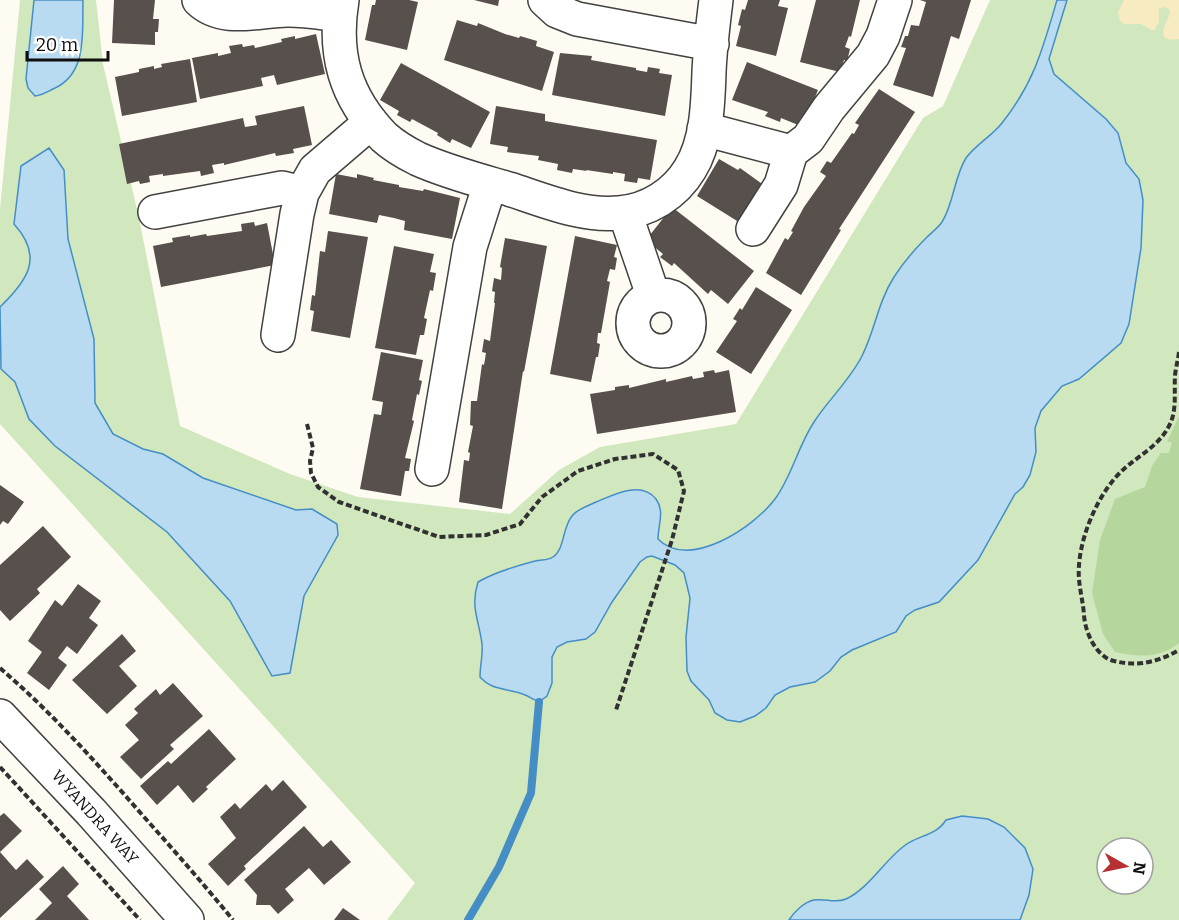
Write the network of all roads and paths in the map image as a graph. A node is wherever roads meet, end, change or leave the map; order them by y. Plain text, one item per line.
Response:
1 (199, 0) edge
2 (545, 0) edge
3 (716, 0) edge
4 (894, 0) edge
5 (341, 7) edge
6 (712, 44) junction
7 (370, 122) junction
8 (704, 129) junction
9 (791, 152) junction
10 (490, 184) junction
11 (302, 193) junction
12 (155, 212) dead end
13 (625, 213) junction
14 (753, 229) dead end
15 (653, 296) dead end
16 (278, 335) dead end
17 (1179, 352) edge
18 (307, 424) dead end
19 (432, 470) dead end
20 (1179, 650) edge
21 (0, 668) edge
22 (616, 710) dead end
23 (0, 716) edge
24 (0, 767) edge
25 (184, 919) edge
26 (140, 920) edge
27 (233, 920) edge

1 - 5 street
2 - 6 street
3 - 6 street
4 - 9 street
5 - 7 street
6 - 8 street
7 - 10 street
7 - 11 street
8 - 9 street
8 - 13 street
9 - 14 street
10 - 13 street
10 - 19 street
11 - 12 street
11 - 16 street
13 - 15 street
17 - 20 path
18 - 22 path
21 - 27 path
23 - 25 street, WYANDRA WAY
24 - 26 path

